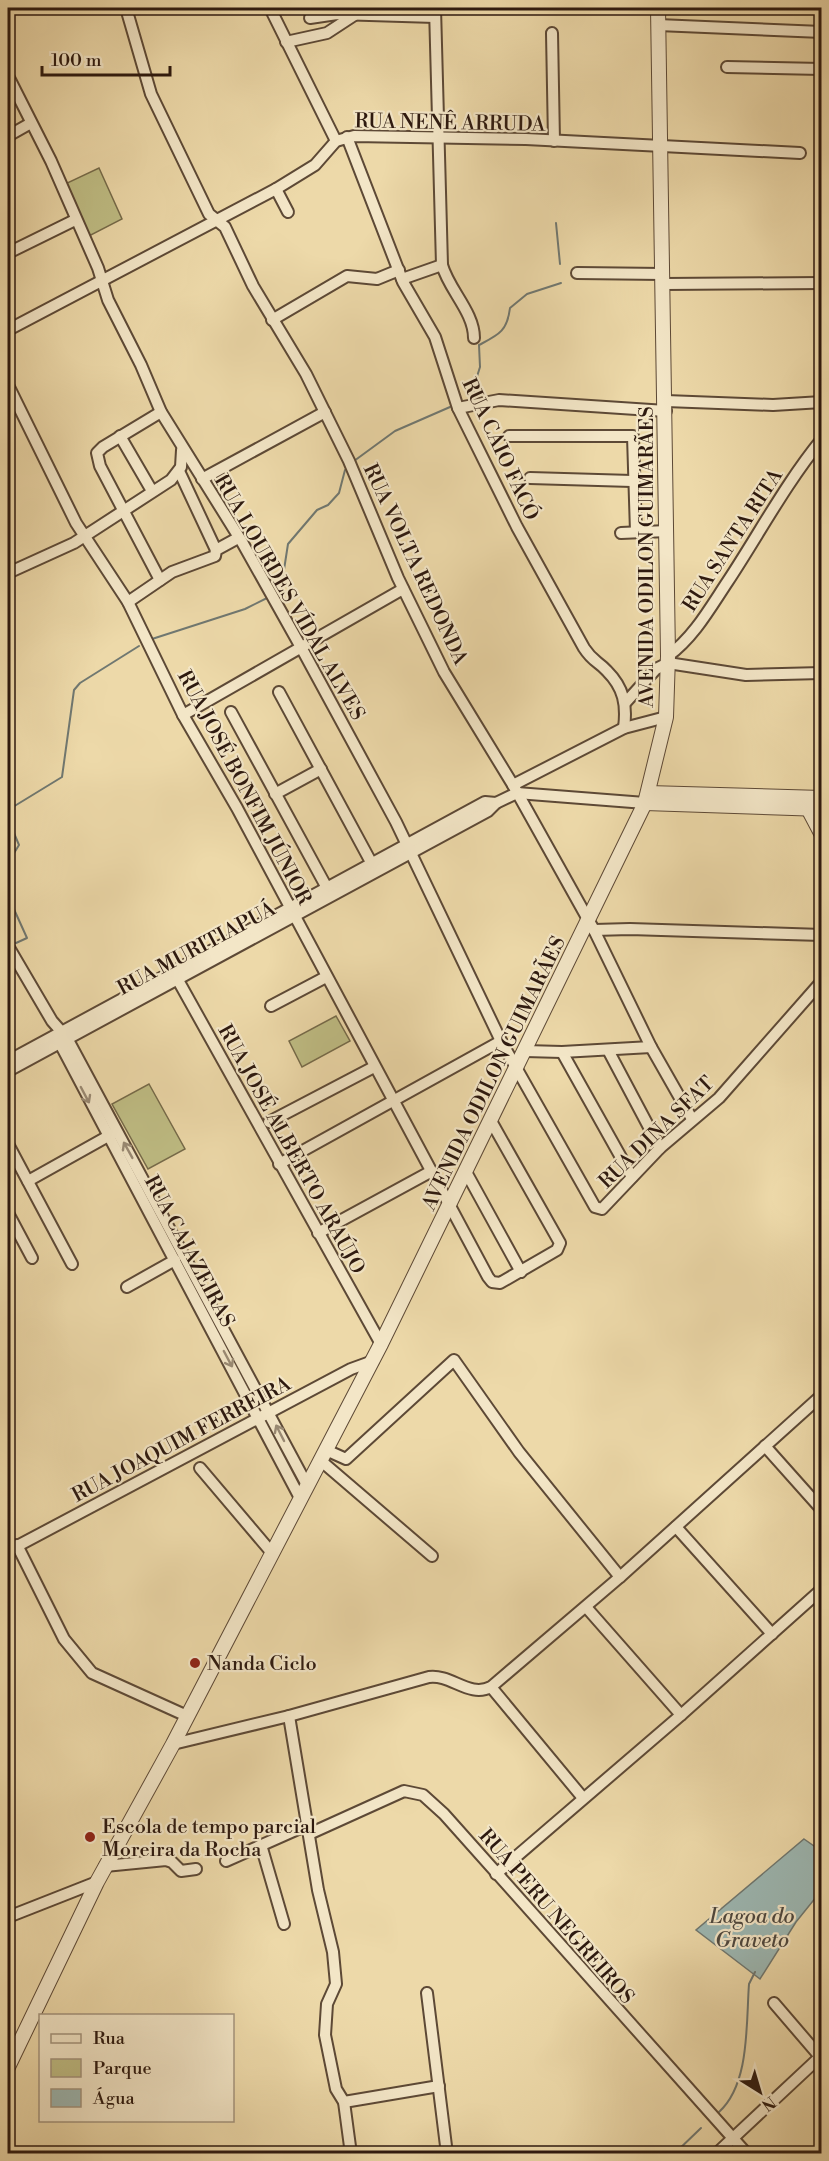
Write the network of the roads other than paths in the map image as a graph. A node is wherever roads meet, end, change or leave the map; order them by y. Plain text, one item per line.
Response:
1 (126, 8) edge
2 (270, 8) edge
3 (658, 8) edge
4 (435, 12) edge
5 (356, 14) junction
6 (310, 18) dead end
7 (658, 25) junction
8 (822, 32) edge
9 (552, 33) dead end
10 (286, 42) junction
11 (728, 67) dead end
12 (822, 69) edge
13 (8, 76) edge
14 (31, 123) junction
15 (8, 136) edge
16 (436, 136) junction
17 (347, 138) junction
18 (336, 141) junction
19 (554, 141) junction
20 (661, 146) junction
21 (800, 153) dead end
22 (276, 189) junction
23 (288, 212) dead end
24 (218, 218) junction
25 (75, 220) junction
26 (8, 254) edge
27 (442, 265) junction
28 (577, 273) dead end
29 (401, 274) junction
30 (664, 279) junction
31 (100, 280) junction
32 (822, 283) edge
33 (272, 320) junction
34 (8, 330) edge
35 (474, 338) dead end
36 (8, 385) edge
37 (822, 402) edge
38 (666, 406) junction
39 (458, 408) junction
40 (161, 412) junction
41 (325, 412) junction
42 (120, 436) junction
43 (509, 436) dead end
44 (822, 439) edge
45 (182, 450) junction
46 (179, 471) junction
47 (530, 478) dead end
48 (202, 479) junction
49 (632, 481) junction
50 (152, 491) junction
51 (124, 511) junction
52 (667, 531) junction
53 (636, 532) junction
54 (621, 533) dead end
55 (86, 536) junction
56 (238, 538) junction
57 (216, 550) junction
58 (8, 573) edge
59 (160, 580) junction
60 (403, 589) junction
61 (128, 602) junction
62 (302, 649) junction
63 (668, 659) junction
64 (822, 673) edge
65 (279, 692) dead end
66 (626, 702) junction
67 (231, 712) dead end
68 (183, 715) junction
69 (666, 717) junction
70 (624, 728) junction
71 (321, 769) junction
72 (515, 789) junction
73 (275, 794) junction
74 (647, 798) junction
75 (804, 802) junction
76 (820, 802) edge
77 (822, 835) edge
78 (408, 850) junction
79 (372, 864) junction
80 (327, 888) junction
81 (292, 912) junction
82 (591, 925) junction
83 (822, 935) edge
84 (8, 946) edge
85 (175, 975) junction
86 (326, 977) junction
87 (822, 981) edge
88 (271, 1006) dead end
89 (60, 1036) junction
90 (501, 1041) junction
91 (651, 1047) junction
92 (608, 1050) junction
93 (525, 1051) junction
94 (562, 1052) junction
95 (8, 1061) edge
96 (374, 1067) junction
97 (517, 1068) junction
98 (8, 1071) edge
99 (393, 1103) junction
100 (692, 1119) junction
101 (491, 1121) junction
102 (269, 1122) dead end
103 (117, 1130) junction
104 (107, 1136) junction
105 (8, 1144) edge
106 (660, 1148) junction
107 (279, 1164) junction
108 (430, 1172) junction
109 (466, 1172) junction
110 (632, 1177) junction
111 (28, 1181) junction
112 (450, 1208) junction
113 (8, 1213) edge
114 (318, 1233) junction
115 (32, 1258) dead end
116 (175, 1260) junction
117 (72, 1264) dead end
118 (521, 1272) junction
119 (127, 1287) dead end
120 (381, 1344) junction
121 (373, 1361) junction
122 (822, 1395) edge
123 (264, 1416) junction
124 (765, 1446) junction
125 (323, 1455) junction
126 (200, 1468) dead end
127 (303, 1492) junction
128 (822, 1510) edge
129 (676, 1527) junction
130 (12, 1548) edge
131 (272, 1553) junction
132 (432, 1556) dead end
133 (620, 1577) junction
134 (822, 1589) edge
135 (586, 1607) junction
136 (772, 1634) junction
137 (491, 1687) junction
138 (681, 1715) junction
139 (187, 1716) junction
140 (290, 1716) junction
141 (173, 1744) junction
142 (583, 1798) junction
143 (308, 1829) junction
144 (261, 1845) junction
145 (226, 1861) dead end
146 (105, 1866) junction
147 (196, 1869) dead end
148 (496, 1874) junction
149 (97, 1882) junction
150 (8, 1917) edge
151 (284, 1924) dead end
152 (427, 1993) dead end
153 (774, 2003) dead end
154 (821, 2057) edge
155 (8, 2067) edge
156 (439, 2086) junction
157 (344, 2102) junction
158 (734, 2139) junction
159 (351, 2154) edge
160 (447, 2154) edge
161 (716, 2154) edge
162 (747, 2154) edge

1 - 24 street, RUA VOLTA REDONDA
2 - 10 street
3 - 7 street, AVENIDA ODILON GUIMARÃES
4 - 5 street
4 - 16 street
5 - 6 street
5 - 10 street
7 - 8 street
7 - 20 street, AVENIDA ODILON GUIMARÃES
9 - 19 street
10 - 18 street
11 - 12 street
13 - 14 street, RUA LOURDES VÍDAL ALVES
14 - 15 street
14 - 25 street, RUA LOURDES VÍDAL ALVES
16 - 17 street, RUA NENÊ ARRUDA
16 - 19 street, RUA NENÊ ARRUDA
16 - 27 street
17 - 18 street, RUA NENÊ ARRUDA
17 - 29 street, RUA CAIO FACÓ
18 - 22 street, RUA NENÊ ARRUDA
19 - 20 street, RUA NENÊ ARRUDA
20 - 21 street, RUA NENÊ ARRUDA
20 - 30 street, AVENIDA ODILON GUIMARÃES
22 - 23 street
22 - 24 street, RUA NENÊ ARRUDA
24 - 31 street, RUA NENÊ ARRUDA
24 - 33 street, RUA VOLTA REDONDA
25 - 26 street
25 - 31 street, RUA LOURDES VÍDAL ALVES
27 - 29 street
27 - 35 street
28 - 30 street
29 - 33 street
29 - 39 street, RUA CAIO FACÓ
30 - 32 street
30 - 38 street, AVENIDA ODILON GUIMARÃES
31 - 34 street, RUA NENÊ ARRUDA
31 - 40 street, RUA LOURDES VÍDAL ALVES
33 - 41 street, RUA VOLTA REDONDA
36 - 55 street, RUA JOSÉ BONFIM JÚNIOR
37 - 38 street
38 - 39 street
38 - 52 street, AVENIDA ODILON GUIMARÃES
39 - 66 street, RUA CAIO FACÓ
40 - 42 street
40 - 45 street, RUA LOURDES VÍDAL ALVES
41 - 48 street
41 - 60 street, RUA VOLTA REDONDA
42 - 50 street
42 - 51 street
43 - 49 street
44 - 63 street, RUA SANTA RITA
45 - 46 street
45 - 48 street, RUA LOURDES VÍDAL ALVES
46 - 50 street
46 - 57 street
47 - 49 street
48 - 56 street, RUA LOURDES VÍDAL ALVES
49 - 53 street
50 - 51 street
51 - 55 street
51 - 59 street
52 - 53 street
52 - 63 street, AVENIDA ODILON GUIMARÃES
53 - 54 street
55 - 58 street
55 - 61 street, RUA JOSÉ BONFIM JÚNIOR
56 - 57 street
56 - 62 street, RUA LOURDES VÍDAL ALVES
57 - 59 street
59 - 61 street
60 - 62 street
60 - 72 street, RUA VOLTA REDONDA
61 - 68 street, RUA JOSÉ BONFIM JÚNIOR
62 - 68 street
62 - 78 street, RUA LOURDES VÍDAL ALVES
63 - 64 street
63 - 66 street
63 - 69 street, AVENIDA ODILON GUIMARÃES
65 - 71 street
66 - 70 street
67 - 73 street
68 - 81 street, RUA JOSÉ BONFIM JÚNIOR
69 - 70 street, RUA MURITIAPUÁ
69 - 74 street, AVENIDA ODILON GUIMARÃES
70 - 72 street, RUA MURITIAPUÁ
71 - 73 street
71 - 79 street
72 - 74 street
72 - 78 street, RUA MURITIAPUÁ
72 - 82 street, RUA VOLTA REDONDA
73 - 80 street
74 - 75 street
74 - 82 street, AVENIDA ODILON GUIMARÃES
75 - 76 street
75 - 77 street
78 - 79 street, RUA MURITIAPUÁ
78 - 81 street, RUA MURITIAPUÁ
78 - 90 street, RUA LOURDES VÍDAL ALVES
79 - 80 street, RUA MURITIAPUÁ
80 - 81 street, RUA MURITIAPUÁ
81 - 85 street, RUA MURITIAPUÁ
81 - 86 street, RUA JOSÉ BONFIM JÚNIOR
82 - 83 street
82 - 91 street, RUA VOLTA REDONDA
82 - 93 street, AVENIDA ODILON GUIMARÃES
84 - 89 street, RUA CAJAZEIRAS
85 - 89 street, RUA MURITIAPUÁ
85 - 107 street, RUA JOSÉ ALBERTO ARAÚJO
86 - 88 street
86 - 96 street, RUA JOSÉ BONFIM JÚNIOR
87 - 100 street, RUA DINA SFAT
89 - 95 street, RUA MURITIAPUÁ
89 - 98 street, RUA MURITIAPUÁ
89 - 103 street, RUA CAJAZEIRAS
89 -> 104 street, RUA CAJAZEIRAS
90 - 97 street, RUA LOURDES VÍDAL ALVES
90 - 99 street
91 - 92 street
91 - 100 street, RUA VOLTA REDONDA
92 - 94 street
92 - 106 street
93 - 94 street
93 - 97 street, AVENIDA ODILON GUIMARÃES
94 - 110 street
96 - 99 street, RUA JOSÉ BONFIM JÚNIOR
96 - 102 street
97 - 101 street, AVENIDA ODILON GUIMARÃES
97 - 110 street, RUA DINA SFAT
99 - 107 street
99 - 108 street, RUA JOSÉ BONFIM JÚNIOR
100 - 106 street, RUA DINA SFAT
101 - 109 street, AVENIDA ODILON GUIMARÃES
101 - 118 street
103 - 104 street
123 -> 103 street, RUA CAJAZEIRAS
104 - 111 street
104 - 116 street, RUA CAJAZEIRAS
105 - 111 street
106 - 110 street, RUA DINA SFAT
107 - 114 street, RUA JOSÉ ALBERTO ARAÚJO
108 - 112 street, RUA JOSÉ BONFIM JÚNIOR
108 - 114 street
109 - 112 street, AVENIDA ODILON GUIMARÃES
109 - 118 street
111 - 117 street
112 - 118 street, RUA JOSÉ BONFIM JÚNIOR
112 - 120 street, AVENIDA ODILON GUIMARÃES
113 - 115 street
114 - 120 street, RUA JOSÉ ALBERTO ARAÚJO
116 - 119 street
116 -> 123 street, RUA CAJAZEIRAS
120 - 121 street, AVENIDA ODILON GUIMARÃES
121 - 123 street, RUA JOAQUIM FERREIRA
121 - 125 street, AVENIDA ODILON GUIMARÃES
122 - 124 street
123 - 127 street, RUA CAJAZEIRAS
123 - 130 street, RUA JOAQUIM FERREIRA
124 - 128 street
124 - 129 street
125 - 127 street, AVENIDA ODILON GUIMARÃES
125 - 132 street
125 - 133 street
126 - 131 street
127 - 131 street, AVENIDA ODILON GUIMARÃES
129 - 133 street
129 - 136 street
130 - 139 street
131 - 139 street, AVENIDA ODILON GUIMARÃES
133 - 135 street
134 - 136 street
135 - 137 street
135 - 138 street
136 - 138 street
137 - 140 street
137 - 142 street
138 - 142 street
139 - 141 street, AVENIDA ODILON GUIMARÃES
140 - 141 street
140 - 143 street
141 - 146 street, AVENIDA ODILON GUIMARÃES
142 - 148 street
143 - 144 street
143 - 148 street, RUA PERU NEGREIROS
143 - 157 street
144 - 145 street
144 - 151 street
146 - 147 street
146 - 149 street, AVENIDA ODILON GUIMARÃES
148 - 158 street, RUA PERU NEGREIROS
149 - 150 street
149 - 155 street, AVENIDA ODILON GUIMARÃES
152 - 156 street
153 - 154 street
154 - 158 street
156 - 157 street
156 - 160 street
157 - 159 street
158 - 161 street
158 - 162 street, RUA PERU NEGREIROS

